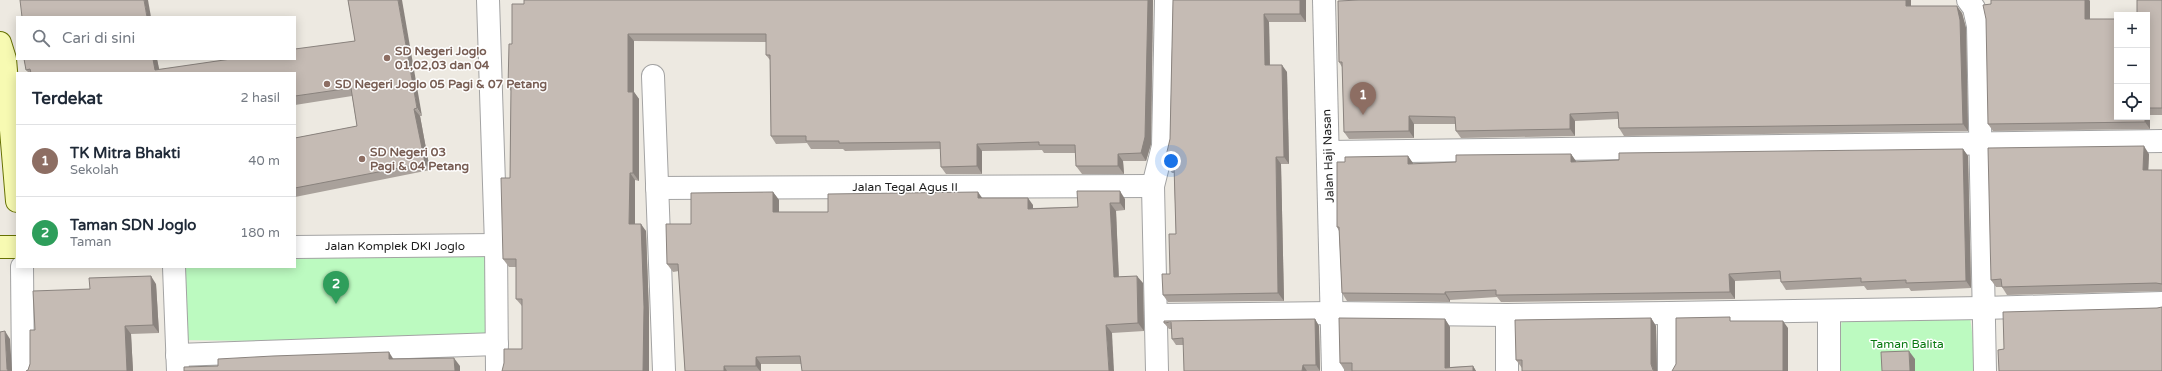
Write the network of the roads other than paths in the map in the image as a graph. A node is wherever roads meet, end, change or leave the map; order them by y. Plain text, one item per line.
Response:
1 (488, 0) edge
2 (1166, 0) edge
3 (1324, 0) edge
4 (1968, 0) edge
5 (0, 43) edge
6 (653, 76) dead end
7 (2162, 141) edge
8 (1980, 143) junction
9 (1328, 152) junction
10 (1153, 186) junction
11 (657, 188) junction
12 (16, 189) edge
13 (496, 245) junction
14 (296, 246) edge
15 (0, 247) edge
16 (16, 247) edge
17 (22, 268) edge
18 (174, 268) edge
19 (2162, 303) edge
20 (1984, 308) junction
21 (1829, 311) junction
22 (1333, 313) junction
23 (1669, 313) junction
24 (1156, 316) junction
25 (1507, 316) junction
26 (497, 344) junction
27 (177, 363) edge
28 (23, 371) edge
29 (497, 371) edge
30 (664, 371) edge
31 (1157, 371) edge
32 (1333, 371) edge
33 (1507, 371) edge
34 (1669, 371) edge
35 (1829, 371) edge
36 (1985, 371) edge

1 - 13 street
2 - 10 street
3 - 9 street, Jalan Haji Nasan
4 - 8 street
5 - 12 street
6 - 11 street
7 - 8 street
8 - 9 street
8 - 20 street
9 - 22 street, Jalan Haji Nasan
10 - 11 street, Jalan Tegal Agus II
10 - 24 street
11 - 30 street
13 - 14 street, Jalan Komplek DKI Joglo
13 - 26 street
15 - 16 street
17 - 28 street
18 - 27 street
19 - 20 street
20 - 21 street
20 - 36 street
21 - 23 street
21 - 35 street
22 - 24 street
22 - 25 street
22 - 32 street, Jalan Haji Nasan
23 - 25 street
23 - 34 street
24 - 31 street
25 - 33 street
26 - 27 street
26 - 29 street

